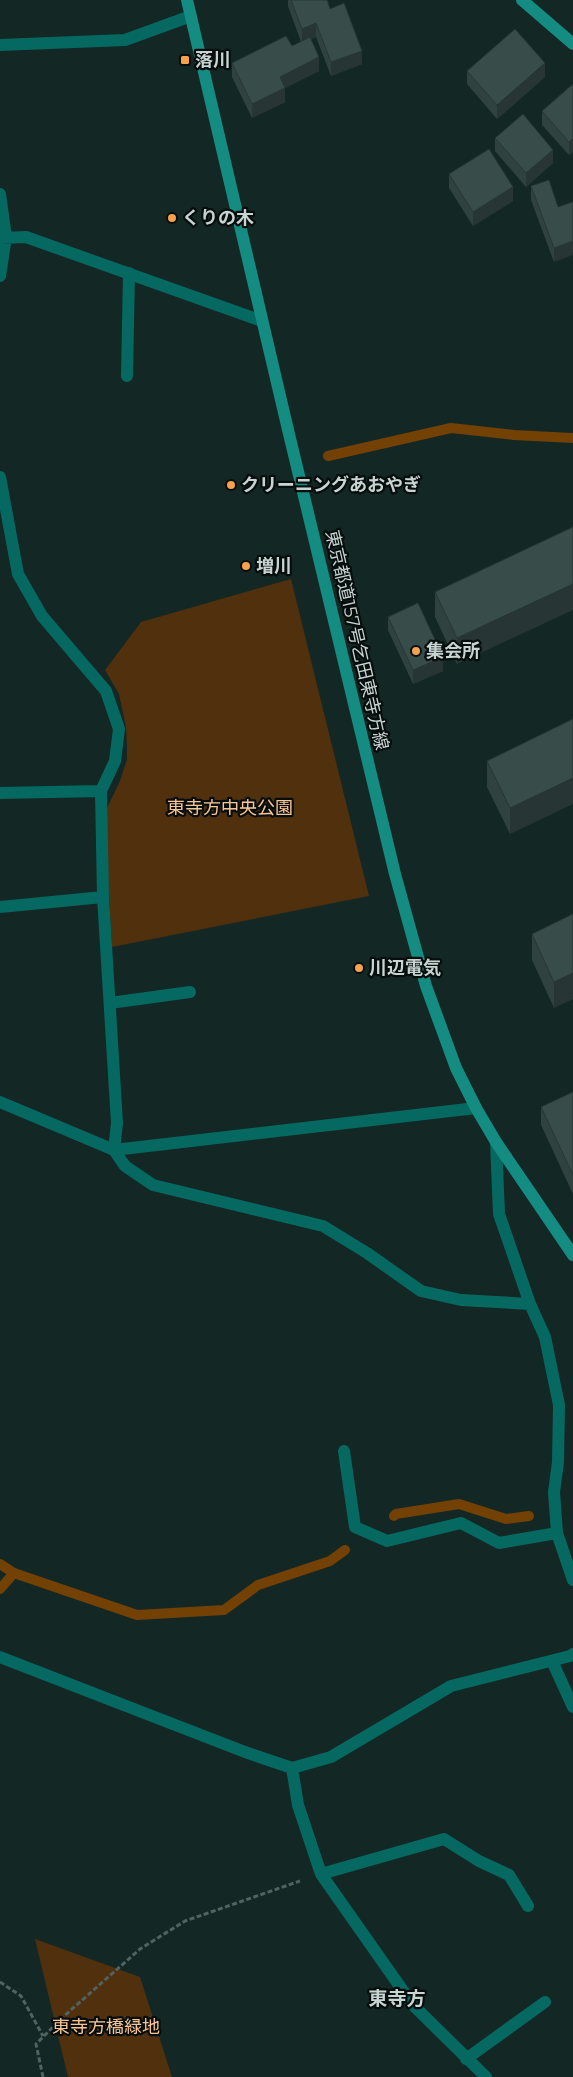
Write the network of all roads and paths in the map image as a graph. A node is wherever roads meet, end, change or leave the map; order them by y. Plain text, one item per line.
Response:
1 (187, 0) edge
2 (522, 0) edge
3 (191, 16) junction
4 (573, 44) edge
5 (0, 45) edge
6 (0, 194) edge
7 (3, 237) edge
8 (129, 274) junction
9 (0, 276) edge
10 (262, 321) junction
11 (127, 376) dead end
12 (0, 477) edge
13 (0, 487) edge
14 (101, 791) junction
15 (0, 793) edge
16 (103, 897) junction
17 (0, 907) edge
18 (190, 992) dead end
19 (110, 1003) junction
20 (0, 1102) edge
21 (476, 1108) junction
22 (496, 1142) junction
23 (114, 1150) junction
24 (573, 1255) edge
25 (530, 1304) junction
26 (344, 1451) dead end
27 (558, 1533) junction
28 (573, 1580) edge
29 (573, 1654) edge
30 (0, 1657) edge
31 (552, 1661) junction
32 (573, 1707) edge
33 (292, 1768) junction
34 (321, 1874) junction
35 (528, 1906) dead end
36 (0, 1982) edge
37 (545, 2002) dead end
38 (43, 2036) junction
39 (466, 2059) junction
40 (43, 2077) edge
41 (486, 2077) edge

1 - 3 main road, 東京都道157号乞田東寺方線
2 - 4 main road
3 - 5 street
3 - 10 main road, 東京都道157号乞田東寺方線
6 - 7 street
7 - 8 street
7 - 9 street
8 - 10 street
8 - 11 street
10 - 21 main road, 東京都道157号乞田東寺方線
12 - 13 street
13 - 14 street
14 - 15 street
14 - 16 street
16 - 17 street
16 - 19 street
18 - 19 street
19 - 23 street
20 - 23 street
21 - 22 main road, 東京都道157号乞田東寺方線
21 - 23 street
22 - 24 main road, 東京都道157号乞田東寺方線
22 - 25 street
23 - 25 street
25 - 27 street
26 - 27 street
27 - 28 street
29 - 31 street
30 - 33 street
31 - 32 street
31 - 33 street
33 - 34 street
34 - 35 street
34 - 38 path
34 - 39 street
36 - 38 path
37 - 39 street
38 - 40 path
39 - 41 street

